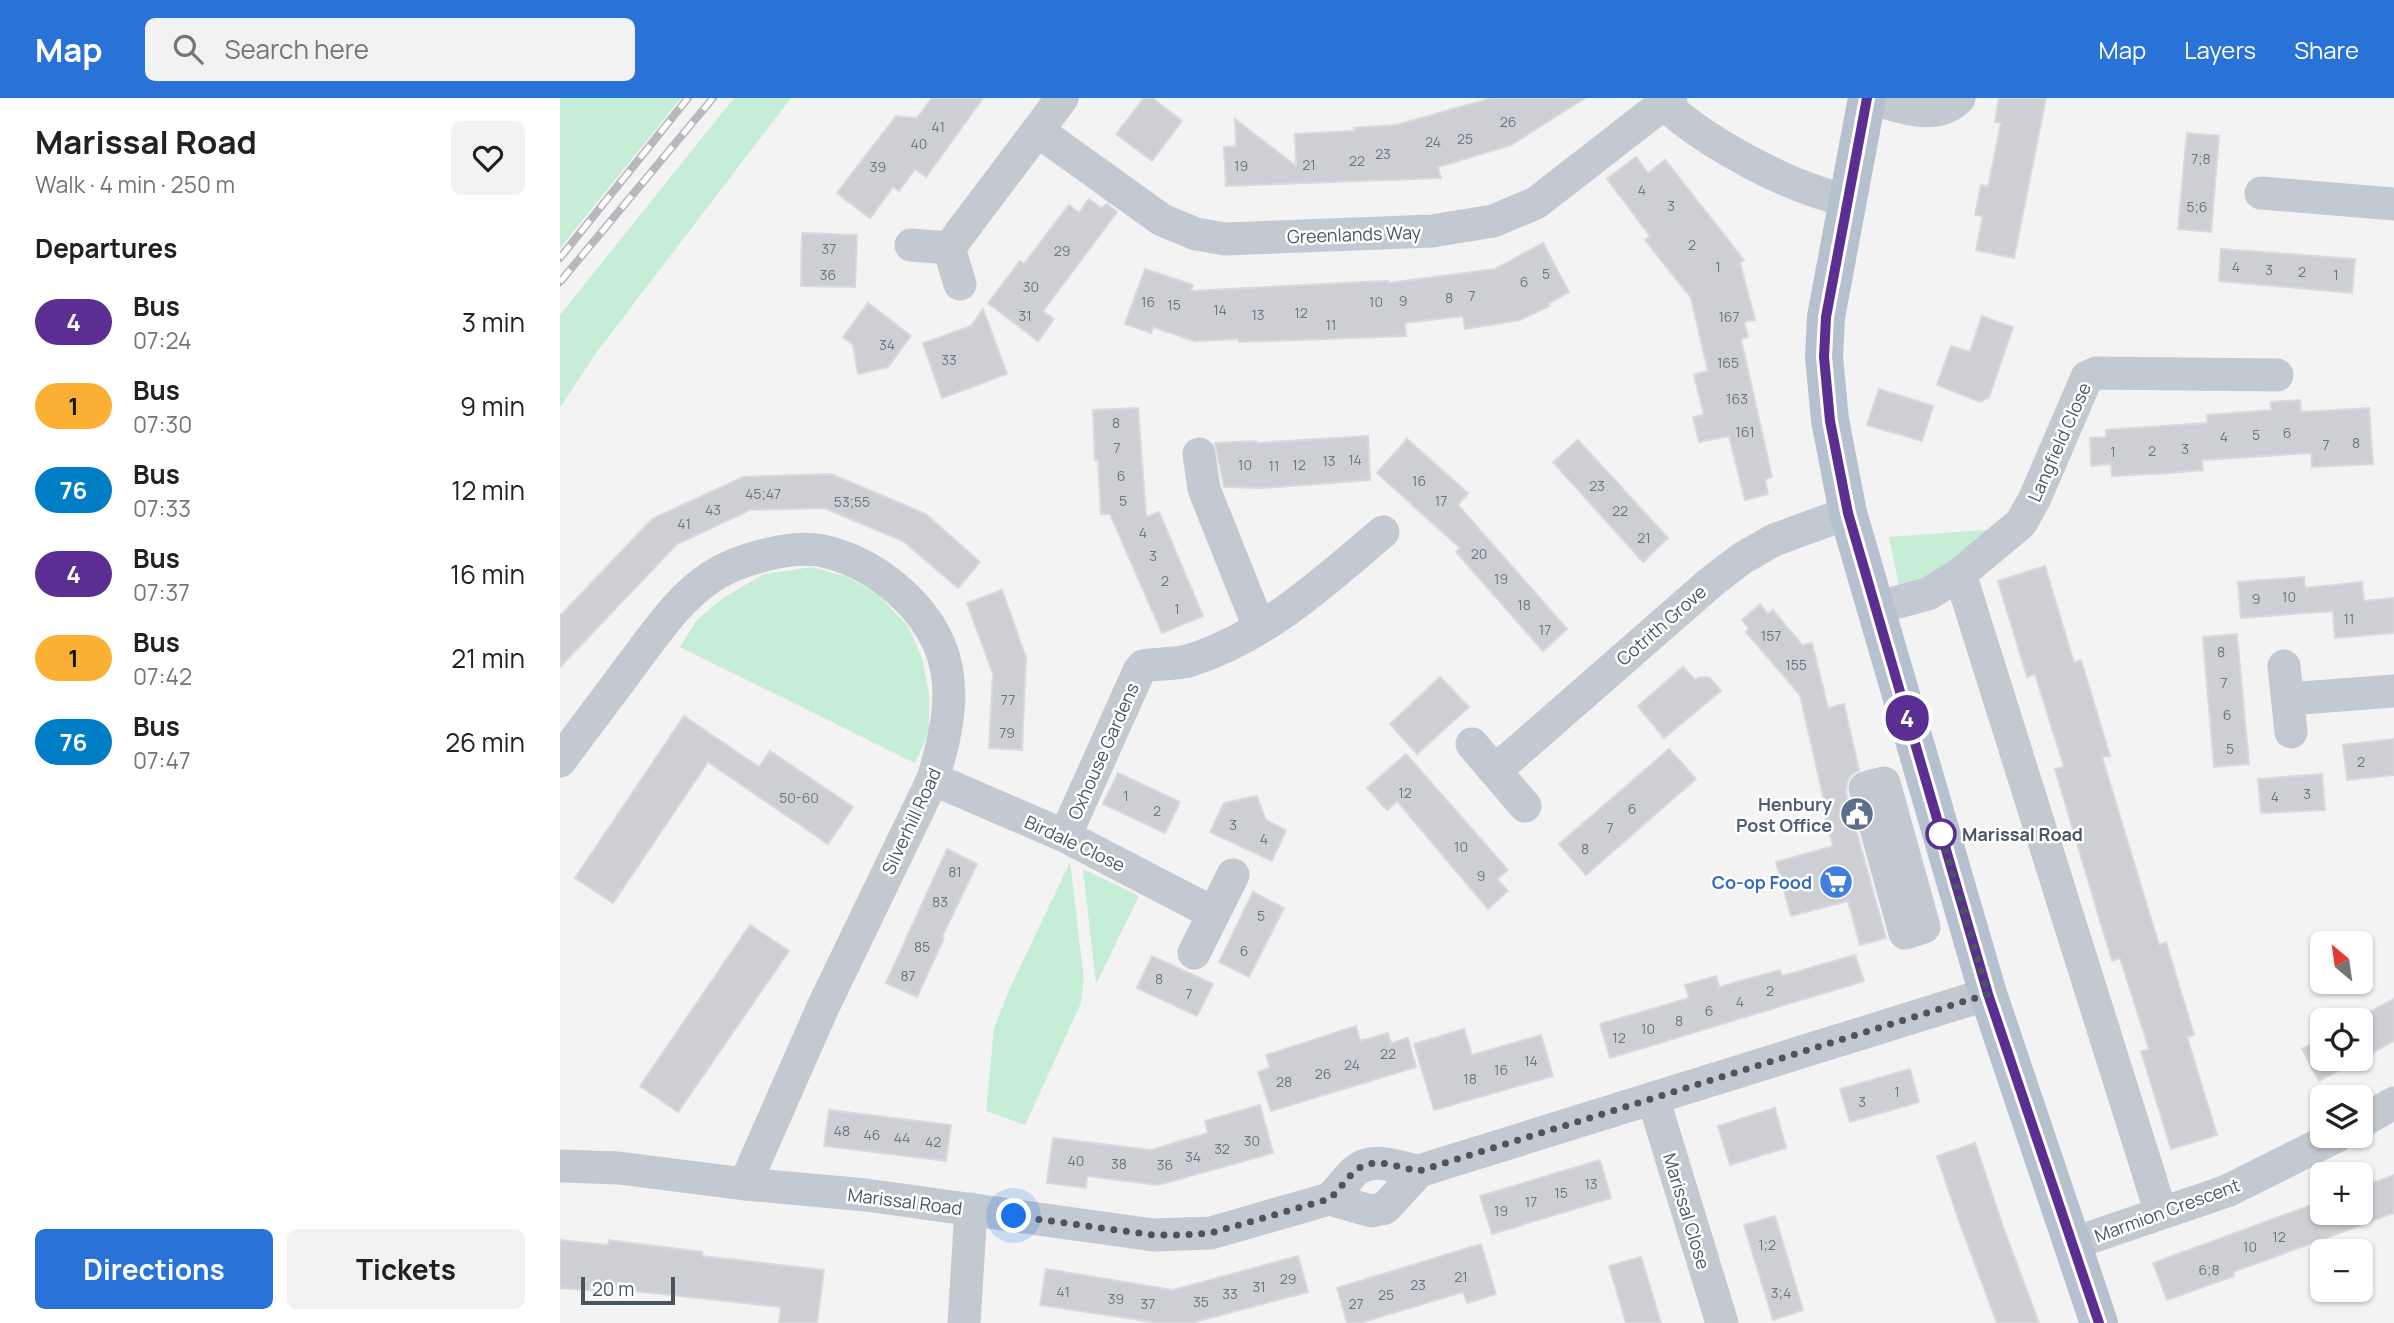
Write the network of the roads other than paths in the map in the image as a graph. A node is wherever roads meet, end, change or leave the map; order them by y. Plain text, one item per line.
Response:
1 (1062, 98) edge
2 (1868, 98) edge
3 (1959, 98) edge
4 (1667, 101) edge
5 (1038, 131) junction
6 (2261, 193) dead end
7 (1846, 200) junction
8 (2394, 204) edge
9 (911, 245) dead end
10 (949, 248) junction
11 (960, 285) dead end
12 (2277, 375) dead end
13 (1199, 454) dead end
14 (1848, 513) junction
15 (1383, 531) dead end
16 (1959, 574) junction
17 (1875, 608) junction
18 (1259, 627) junction
19 (2284, 666) dead end
20 (2394, 691) edge
21 (1472, 744) dead end
22 (560, 761) edge
23 (1495, 771) junction
24 (933, 779) junction
25 (1525, 806) dead end
26 (1065, 836) junction
27 (1233, 875) dead end
28 (1213, 913) junction
29 (1194, 953) dead end
30 (1988, 994) junction
31 (1653, 1098) junction
32 (2394, 1103) edge
33 (2373, 1115) edge
34 (2313, 1148) edge
35 (560, 1166) edge
36 (1419, 1171) junction
37 (745, 1184) junction
38 (1329, 1199) junction
39 (971, 1209) junction
40 (2161, 1213) junction
41 (2071, 1244) junction
42 (964, 1323) edge
43 (1722, 1323) edge
44 (2099, 1323) edge

1 - 5 street
2 - 3 street
2 - 7 main road
4 - 5 street, Greenlands Way
4 - 7 street, Greenlands Way
5 - 10 street
6 - 8 street
7 - 14 main road
9 - 10 street
10 - 11 street
12 - 16 street, Langfield Close
13 - 18 street
14 - 17 main road
14 - 23 street, Cotrith Grove
15 - 18 street, Oxhouse Gardens
16 - 17 street, Langfield Close
16 - 40 street
17 - 30 main road
18 - 26 street, Oxhouse Gardens
19 - 20 street
21 - 23 street
22 - 24 street, Silverhill Road
23 - 25 street
24 - 26 street, Birdale Close
24 - 37 street, Silverhill Road
26 - 28 street, Birdale Close
27 - 28 street
28 - 29 street
30 - 31 street
30 - 41 main road
31 - 36 street
31 - 43 street, Marissal Close
32 - 33 street
34 - 40 street, Marmion Crescent
35 - 37 street, Marissal Road
36 - 38 street
36 - 38 street
37 - 39 street, Marissal Road
38 - 39 street, Marissal Road
39 - 42 street
40 - 41 street, Marmion Crescent
41 - 44 main road

